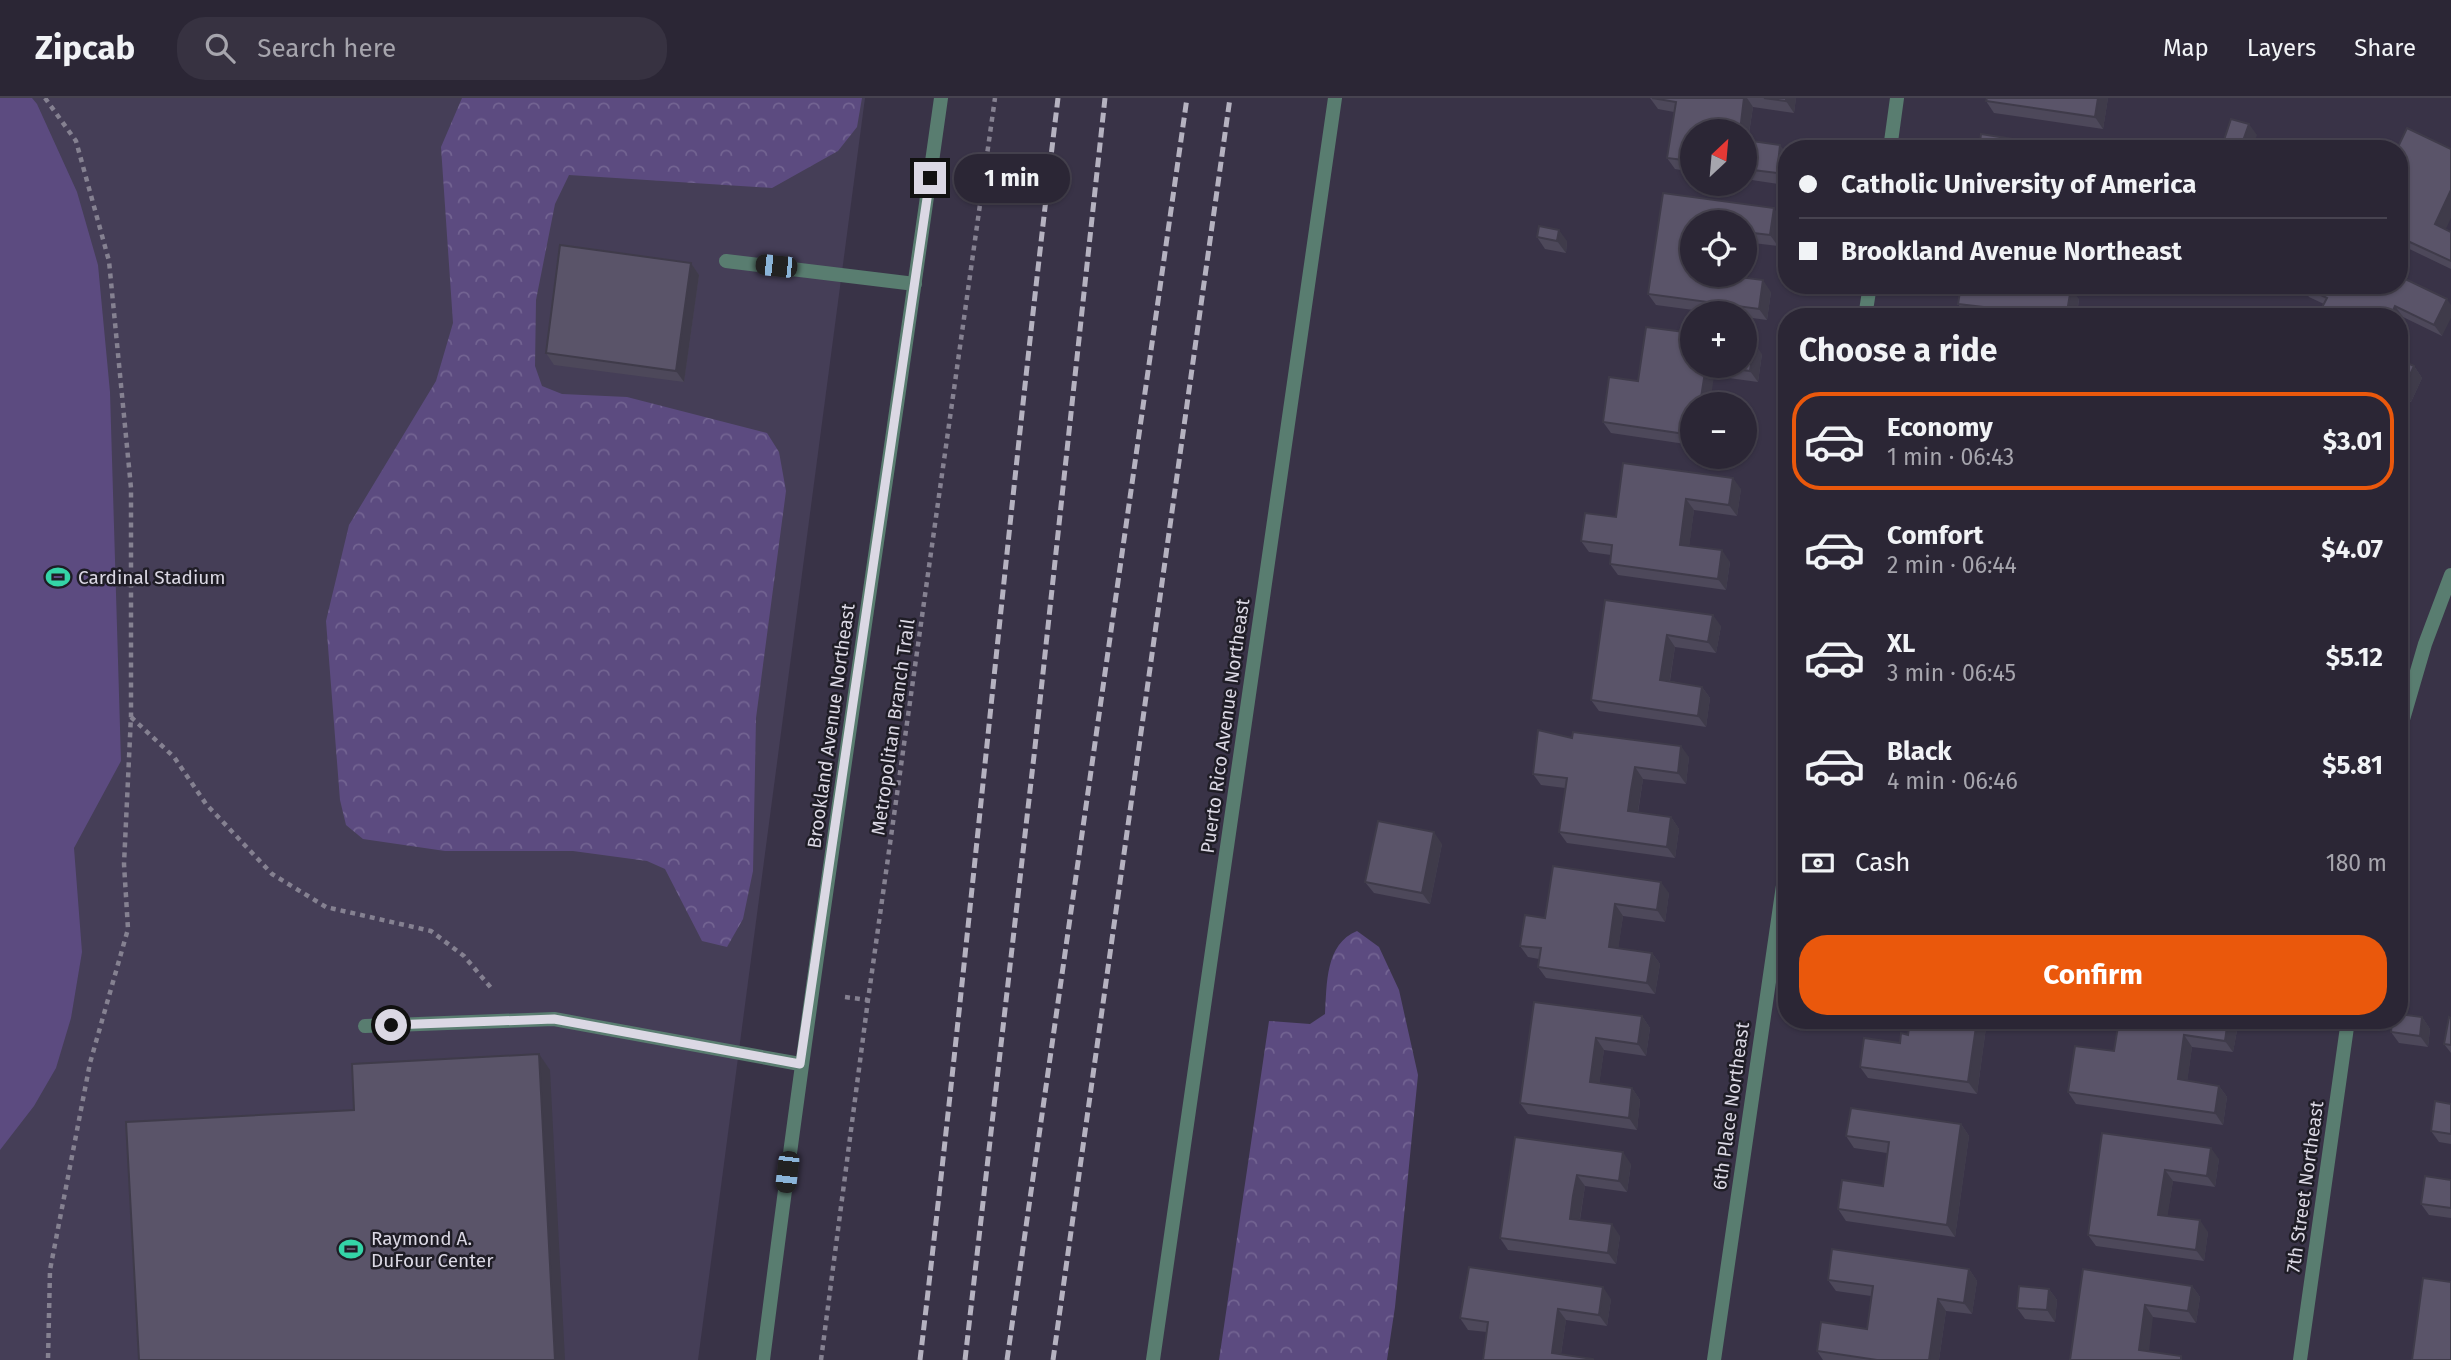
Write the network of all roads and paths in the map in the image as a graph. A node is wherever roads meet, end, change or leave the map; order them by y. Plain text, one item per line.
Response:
1 (45, 98) edge
2 (941, 98) edge
3 (995, 98) edge
4 (1335, 98) edge
5 (1897, 98) edge
6 (1891, 140) edge
7 (726, 261) dead end
8 (915, 284) junction
9 (2451, 575) edge
10 (2408, 702) edge
11 (131, 716) junction
12 (1778, 920) edge
13 (519, 1020) junction
14 (365, 1026) dead end
15 (2347, 1029) edge
16 (800, 1064) junction
17 (48, 1360) edge
18 (763, 1360) edge
19 (821, 1360) edge
20 (1153, 1360) edge
21 (1714, 1360) edge
22 (2300, 1360) edge

1 - 11 path
2 - 8 street, Brookland Avenue Northeast
3 - 19 path, Metropolitan Branch Trail
4 - 20 street, Puerto Rico Avenue Northeast
5 - 6 street
7 - 8 street
8 - 16 street, Brookland Avenue Northeast
9 - 10 street
11 - 13 path
11 - 17 path
12 - 21 street, 6th Place Northeast
13 - 14 street
13 - 16 street
15 - 22 street, 7th Street Northeast
16 - 18 street, Brookland Avenue Northeast

